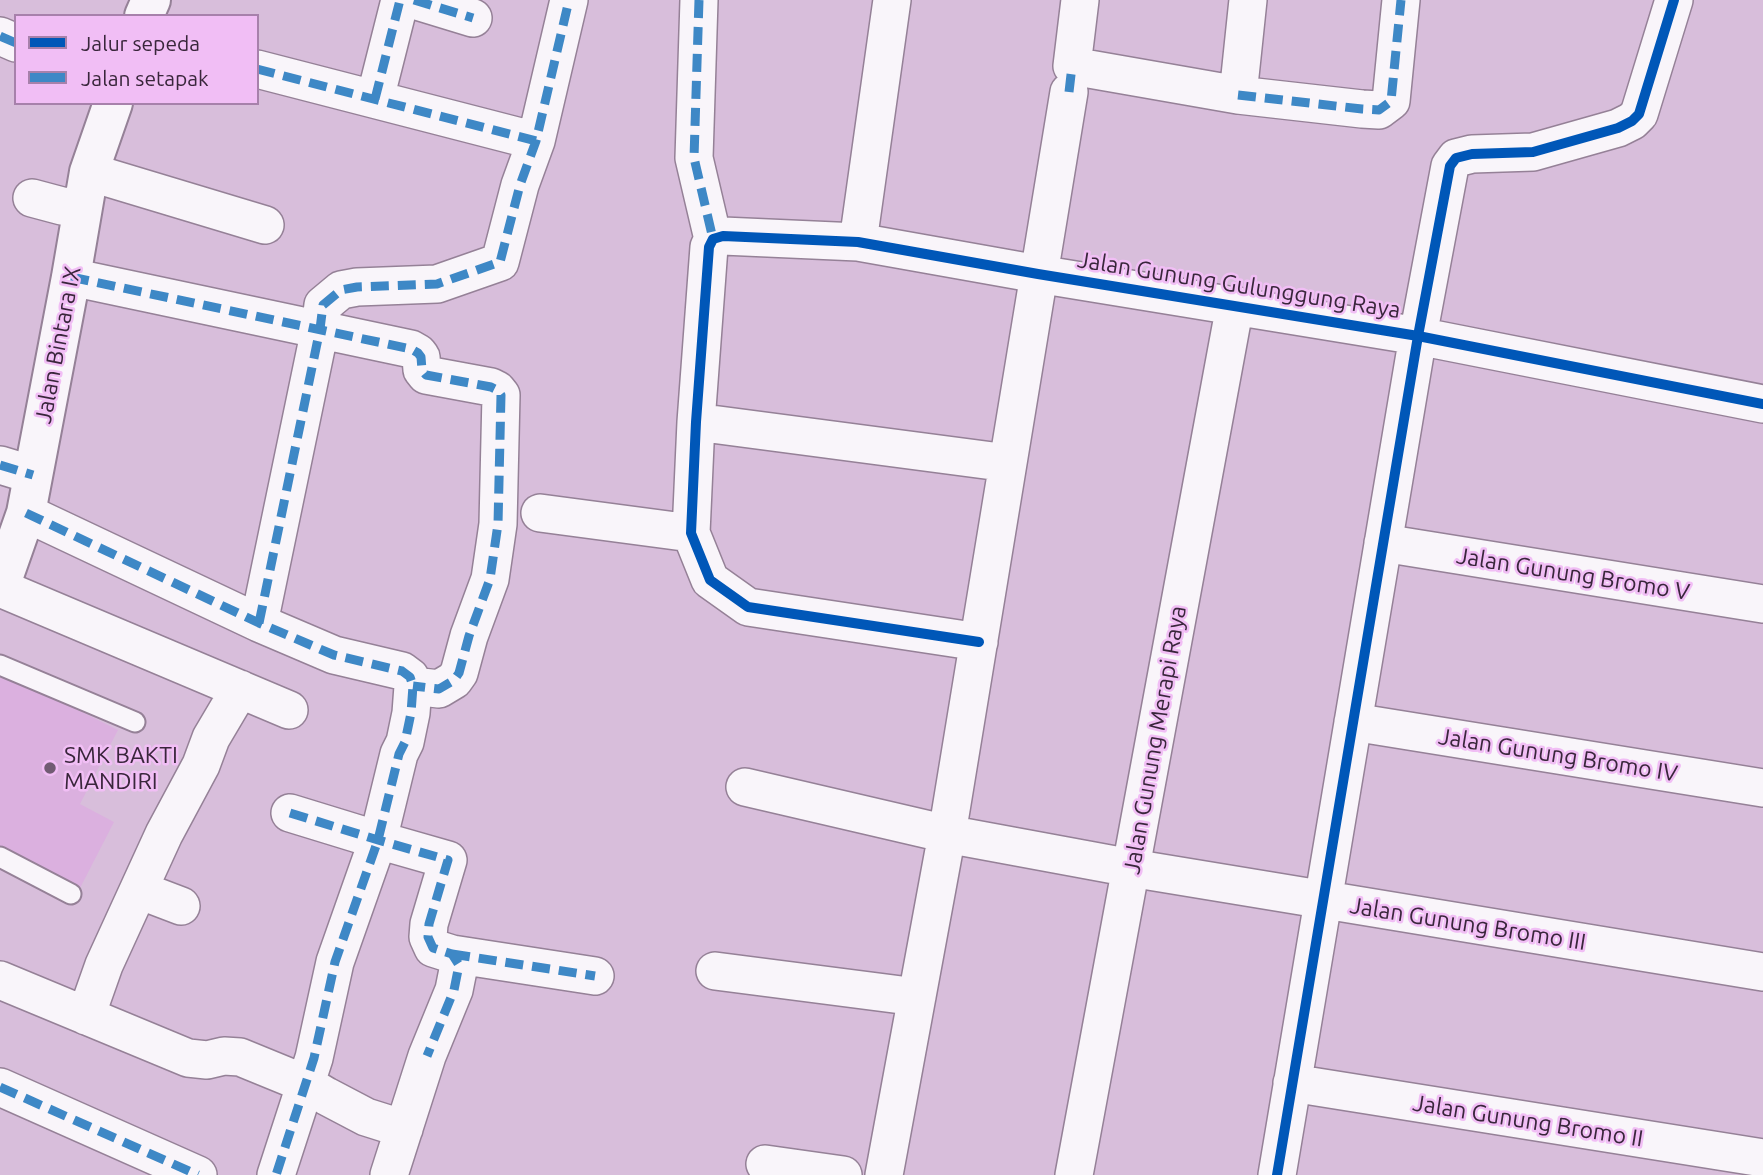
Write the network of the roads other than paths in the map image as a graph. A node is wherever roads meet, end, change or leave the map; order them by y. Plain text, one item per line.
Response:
1 (400, 0) edge
2 (414, 0) edge
3 (569, 0) edge
4 (699, 0) edge
5 (892, 0) edge
6 (1080, 0) edge
7 (1248, 0) edge
8 (1401, 0) edge
9 (1675, 0) edge
10 (473, 18) dead end
11 (259, 70) edge
12 (1069, 92) dead end
13 (1238, 95) junction
14 (375, 99) junction
15 (112, 105) edge
16 (536, 141) junction
17 (85, 190) junction
18 (32, 198) dead end
19 (265, 225) dead end
20 (713, 239) junction
21 (858, 242) junction
22 (1038, 274) junction
23 (71, 277) junction
24 (1235, 305) junction
25 (320, 329) junction
26 (1418, 336) junction
27 (1763, 404) edge
28 (696, 422) junction
29 (1008, 463) junction
30 (17, 470) edge
31 (26, 513) junction
32 (540, 513) dead end
33 (691, 533) junction
34 (1383, 543) junction
35 (0, 587) edge
36 (1763, 604) edge
37 (259, 623) junction
38 (979, 642) junction
39 (0, 665) edge
40 (413, 686) junction
41 (240, 689) junction
42 (289, 710) dead end
43 (135, 722) dead end
44 (1353, 722) junction
45 (745, 787) dead end
46 (1763, 788) edge
47 (290, 813) dead end
48 (947, 834) junction
49 (378, 840) junction
50 (0, 857) edge
51 (1131, 868) junction
52 (139, 890) junction
53 (71, 894) dead end
54 (1324, 900) junction
55 (181, 906) dead end
56 (452, 954) junction
57 (715, 971) dead end
58 (1763, 972) edge
59 (595, 976) dead end
60 (0, 980) edge
61 (917, 997) junction
62 (86, 1016) junction
63 (1292, 1083) junction
64 (306, 1084) junction
65 (0, 1087) edge
66 (404, 1129) junction
67 (1763, 1158) edge
68 (765, 1164) dead end
69 (397, 1173) edge
70 (198, 1175) edge
71 (276, 1175) edge
72 (843, 1175) edge
73 (884, 1175) edge
74 (1074, 1175) edge
75 (1277, 1175) edge

1 - 14 street
2 - 10 street
3 - 16 street
4 - 20 street
5 - 21 street
6 - 13 street
7 - 13 street
8 - 13 street
9 - 26 street
11 - 14 street
12 - 22 street
14 - 16 street
15 - 17 street, Jalan Bintara IX
16 - 25 street
17 - 18 street
17 - 19 street
17 - 23 street, Jalan Bintara IX
20 - 21 street, Jalan Gunung Gulunggung Raya
20 - 28 street
21 - 22 street, Jalan Gunung Gulunggung Raya
22 - 24 street, Jalan Gunung Gulunggung Raya
22 - 29 street
23 - 25 street
23 - 30 street, Jalan Bintara IX
24 - 26 street, Jalan Gunung Gulunggung Raya
24 - 51 street, Jalan Gunung Merapi Raya
25 - 37 street
25 - 40 street
26 - 27 street, Jalan Gunung Gulunggung Raya
26 - 34 street
28 - 29 street
28 - 33 street
29 - 38 street
30 - 31 street, Jalan Bintara IX
31 - 35 street, Jalan Bintara IX
31 - 37 street
32 - 33 street
33 - 38 street
34 - 36 street, Jalan Gunung Bromo V
34 - 44 street
35 - 41 street
37 - 40 street
38 - 48 street
39 - 43 lane
40 - 49 street
41 - 42 street
41 - 52 street
44 - 46 street, Jalan Gunung Bromo IV
44 - 54 street
45 - 48 street, Jalan Gunung Bromo III
47 - 49 street
48 - 51 street, Jalan Gunung Bromo III
48 - 61 street
49 - 56 street
49 - 64 street
50 - 53 lane
51 - 54 street, Jalan Gunung Bromo III
51 - 74 street, Jalan Gunung Merapi Raya
52 - 55 street
52 - 62 street
54 - 58 street, Jalan Gunung Bromo III
54 - 63 street
56 - 59 street
56 - 66 street
57 - 61 street
60 - 62 street
61 - 73 street
62 - 64 street
63 - 67 street, Jalan Gunung Bromo II
63 - 75 street
64 - 66 street
64 - 71 street
65 - 70 street
66 - 69 street
68 - 72 street

